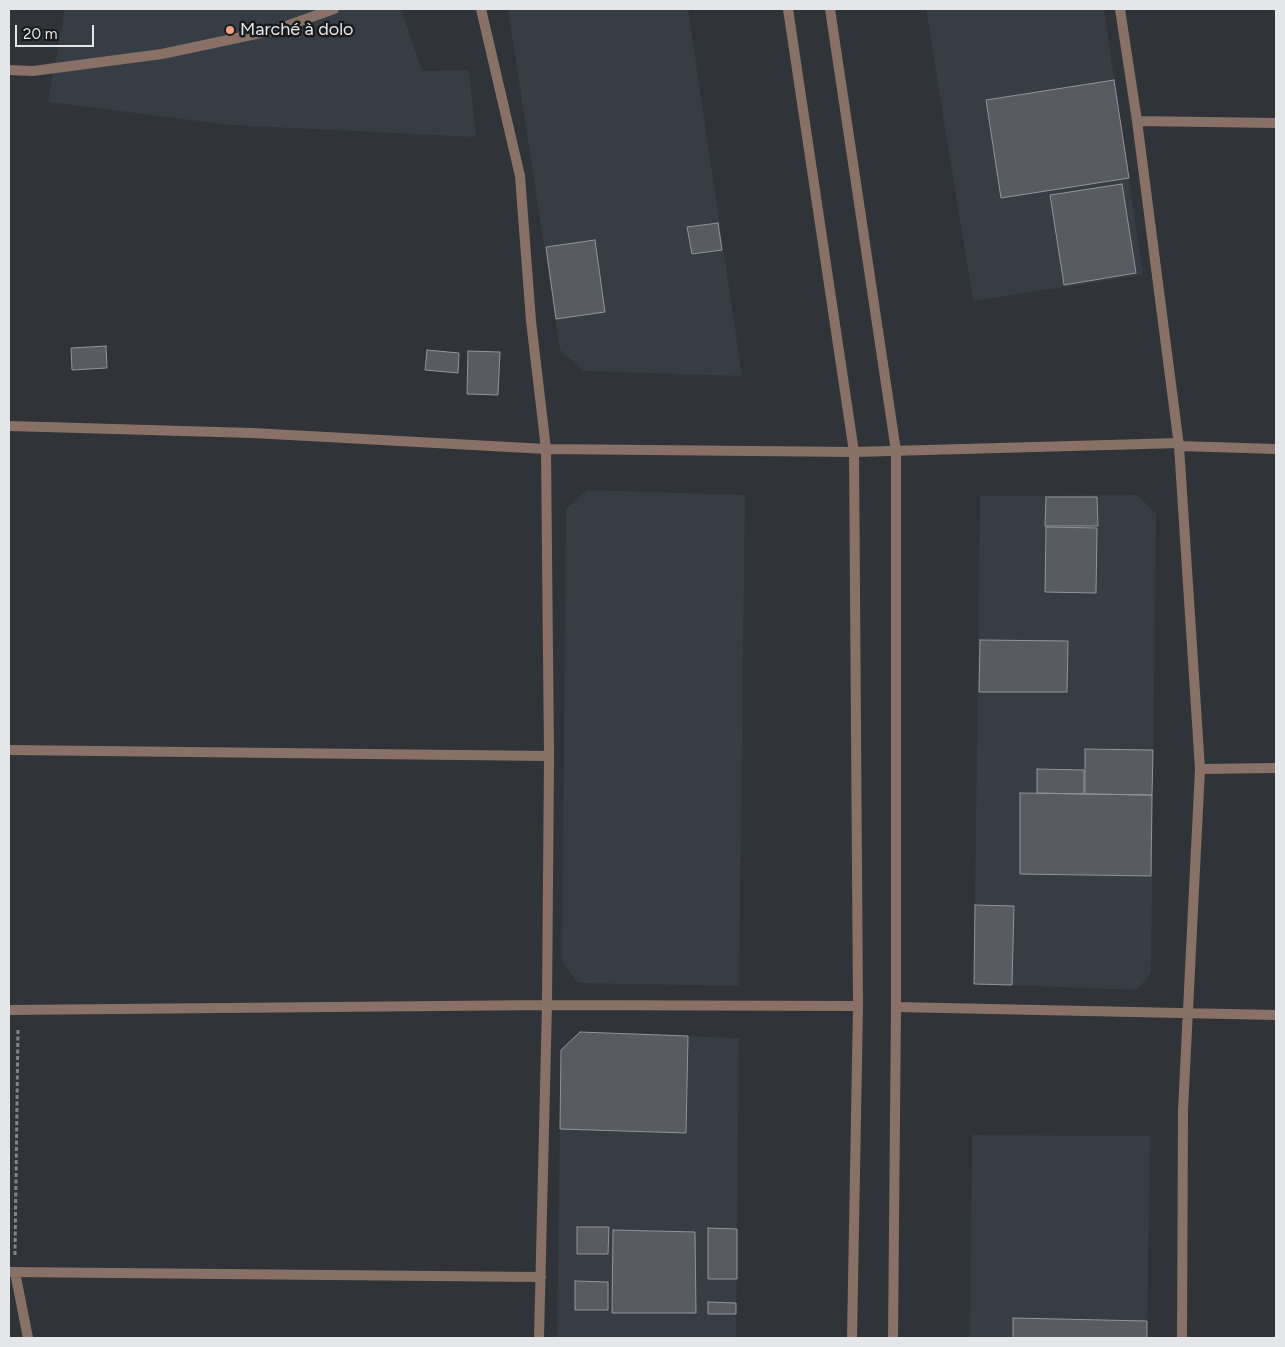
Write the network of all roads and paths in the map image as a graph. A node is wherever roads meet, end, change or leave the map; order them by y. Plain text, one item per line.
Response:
1 (334, 9) edge
2 (481, 9) edge
3 (788, 9) edge
4 (830, 9) edge
5 (1120, 9) edge
6 (9, 70) edge
7 (1137, 121) junction
8 (1276, 123) edge
9 (9, 426) edge
10 (1179, 446) junction
11 (546, 449) junction
12 (1276, 449) edge
13 (896, 451) junction
14 (854, 452) junction
15 (9, 750) edge
16 (549, 756) junction
17 (1276, 768) edge
18 (1200, 769) junction
19 (547, 1005) junction
20 (858, 1006) junction
21 (896, 1007) junction
22 (14, 1010) edge
23 (1188, 1014) junction
24 (1276, 1015) edge
25 (12, 1272) edge
26 (541, 1277) junction
27 (28, 1338) edge
28 (539, 1338) edge
29 (852, 1338) edge
30 (893, 1338) edge
31 (1182, 1338) edge

1 - 6 street
2 - 11 street
3 - 14 street
4 - 13 street
5 - 7 street
7 - 8 street
7 - 10 street
9 - 11 street
10 - 12 street
10 - 13 street
10 - 18 street
11 - 14 street
11 - 16 street
13 - 14 street
13 - 21 street
14 - 20 street
15 - 16 street
16 - 19 street
17 - 18 street
18 - 23 street
19 - 20 street
19 - 22 street
19 - 26 street
20 - 29 street
21 - 23 street
21 - 30 street
22 - 25 path
23 - 24 street
23 - 31 street
25 - 26 street
25 - 27 street
26 - 28 street

